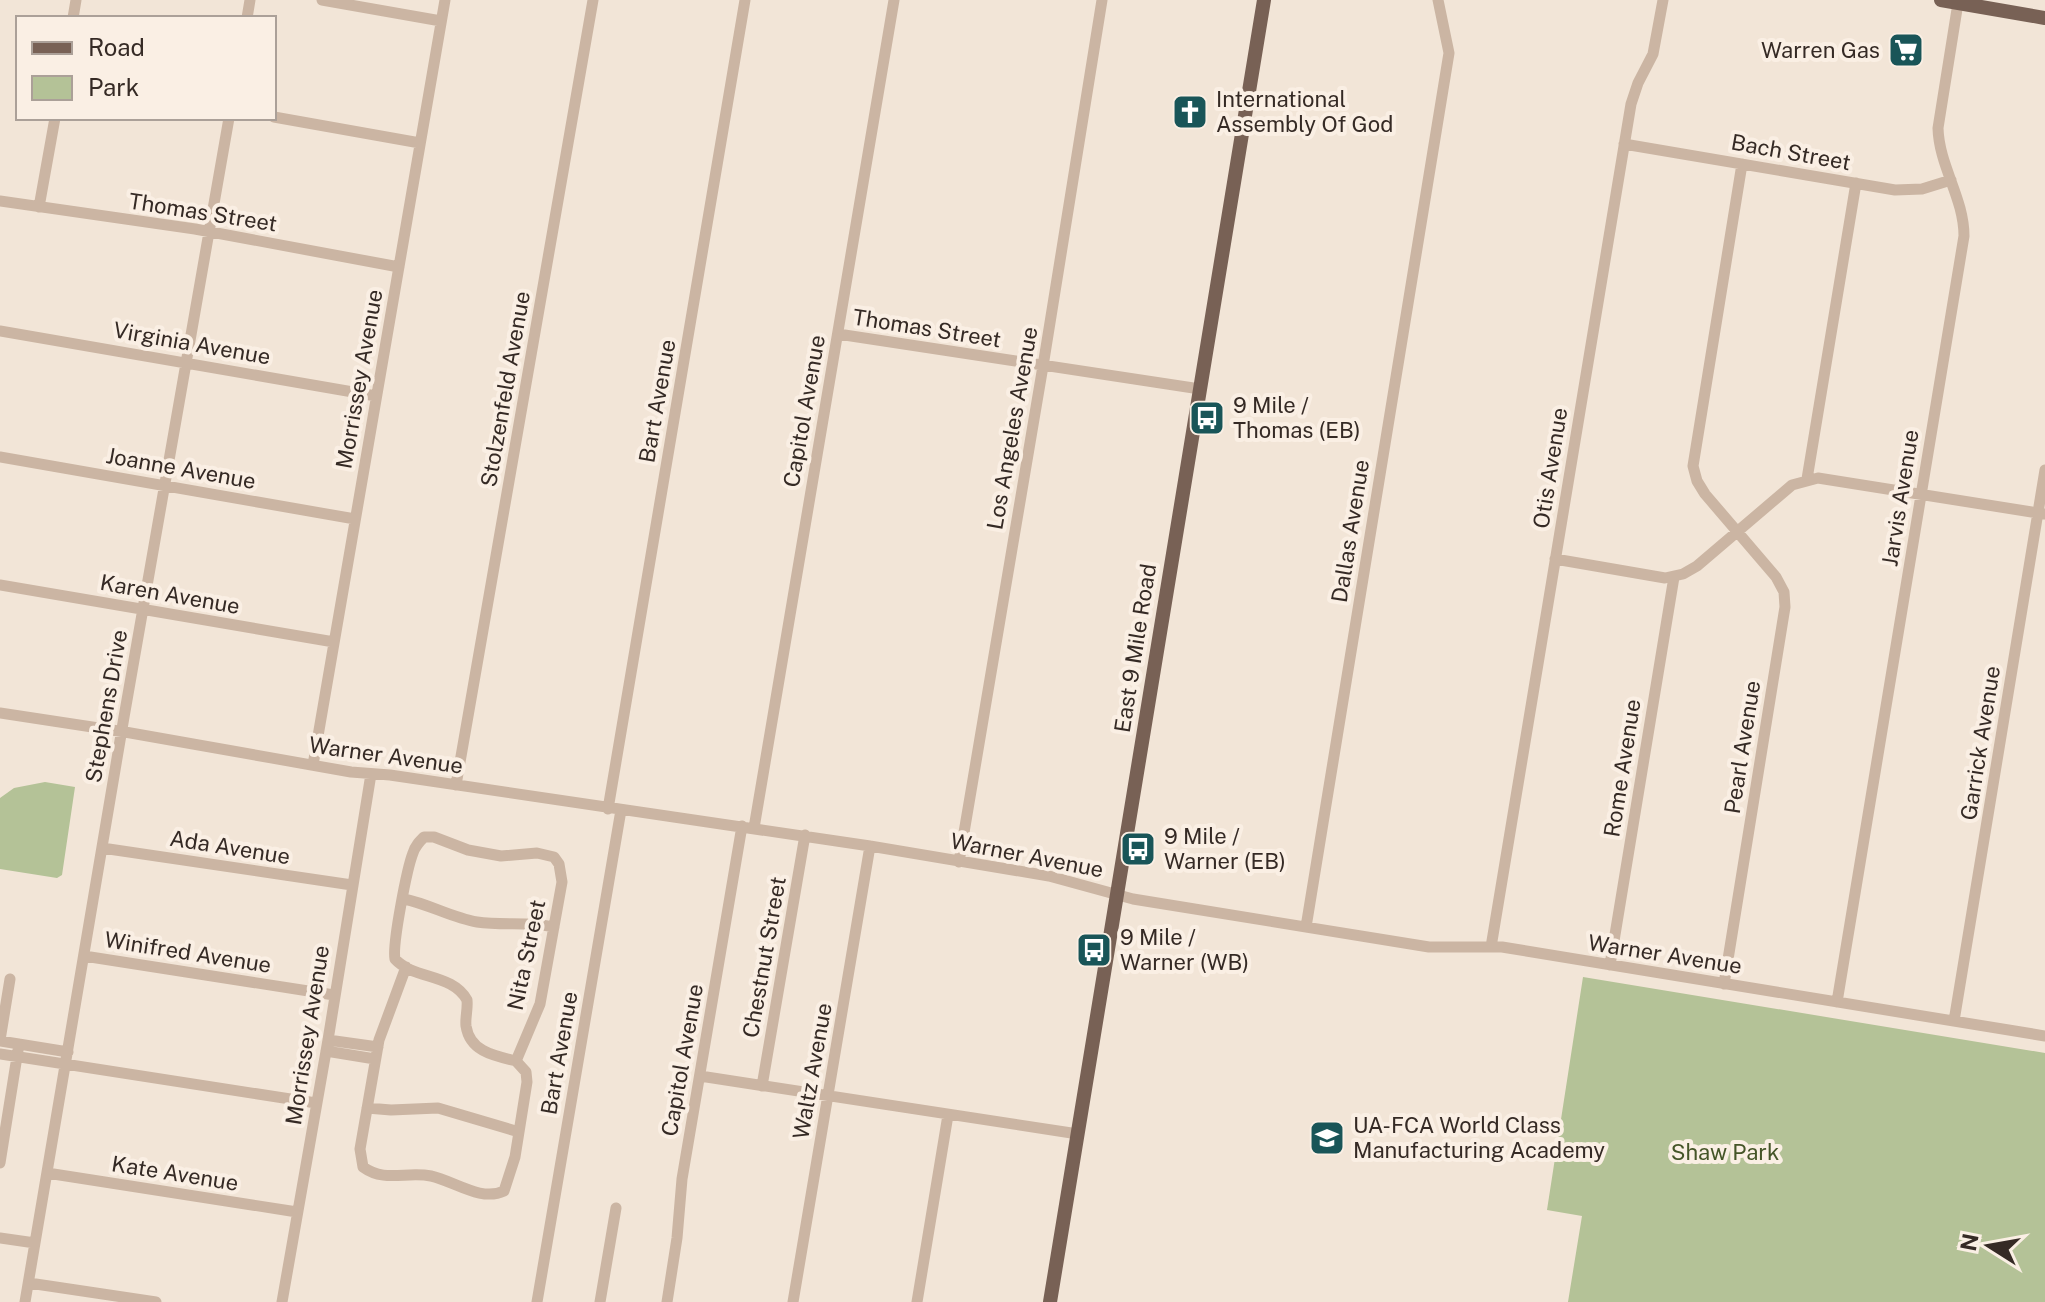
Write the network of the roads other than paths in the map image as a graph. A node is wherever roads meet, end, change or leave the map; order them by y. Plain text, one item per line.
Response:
1 (322, 0) edge
2 (445, 0) edge
3 (593, 0) edge
4 (745, 0) edge
5 (894, 0) edge
6 (1102, 0) edge
7 (1264, 0) edge
8 (1438, 0) edge
9 (1663, 0) edge
10 (1941, 0) edge
11 (1958, 3) junction
12 (2045, 18) edge
13 (441, 21) junction
14 (276, 117) edge
15 (55, 120) edge
16 (229, 120) edge
17 (420, 143) junction
18 (1624, 144) junction
19 (1742, 164) junction
20 (1951, 180) junction
21 (1856, 183) junction
22 (0, 201) edge
23 (39, 207) junction
24 (210, 231) junction
25 (399, 267) junction
26 (0, 331) edge
27 (838, 334) junction
28 (187, 362) junction
29 (1043, 366) junction
30 (1200, 389) junction
31 (376, 396) junction
32 (0, 457) edge
33 (2045, 470) edge
34 (1807, 479) junction
35 (165, 485) junction
36 (1921, 494) junction
37 (2042, 514) edge
38 (355, 519) junction
39 (1738, 532) junction
40 (1555, 559) junction
41 (1674, 577) junction
42 (0, 585) edge
43 (143, 609) junction
44 (334, 642) junction
45 (0, 713) edge
46 (122, 731) junction
47 (313, 765) junction
48 (371, 774) junction
49 (456, 785) junction
50 (614, 810) junction
51 (748, 827) junction
52 (805, 835) junction
53 (870, 846) junction
54 (102, 848) junction
55 (959, 862) junction
56 (352, 885) junction
57 (1118, 894) junction
58 (404, 899) junction
59 (554, 927) junction
60 (1306, 927) junction
61 (1491, 947) junction
62 (84, 956) junction
63 (1610, 965) junction
64 (406, 967) junction
65 (10, 979) dead end
66 (1724, 984) junction
67 (334, 995) junction
68 (1837, 1002) junction
69 (1954, 1021) junction
70 (2045, 1036) edge
71 (0, 1040) edge
72 (19, 1044) junction
73 (327, 1045) junction
74 (68, 1052) junction
75 (376, 1053) junction
76 (0, 1054) edge
77 (17, 1057) junction
78 (516, 1061) junction
79 (65, 1065) junction
80 (700, 1076) junction
81 (762, 1086) junction
82 (827, 1096) junction
83 (316, 1103) junction
84 (367, 1108) junction
85 (948, 1115) junction
86 (519, 1132) junction
87 (1078, 1134) junction
88 (0, 1163) edge
89 (47, 1173) junction
90 (616, 1208) dead end
91 (297, 1212) junction
92 (0, 1238) edge
93 (35, 1243) junction
94 (29, 1283) junction
95 (25, 1302) edge
96 (156, 1302) edge
97 (282, 1302) edge
98 (537, 1302) edge
99 (600, 1302) edge
100 (667, 1302) edge
101 (793, 1302) edge
102 (917, 1302) edge
103 (1050, 1302) edge

1 - 13 street
2 - 13 street, Morrissey Avenue
3 - 49 street, Stolzenfeld Avenue
4 - 50 street, Bart Avenue
5 - 27 street, Capitol Avenue
6 - 29 street, Los Angeles Avenue
7 - 30 main road, East 9 Mile Road
8 - 60 street, Dallas Avenue
9 - 18 street, Otis Avenue
10 - 11 main road
11 - 12 main road
11 - 20 street, Jarvis Avenue
13 - 17 street, Morrissey Avenue
14 - 17 street
15 - 23 street
16 - 24 street, Stephens Drive
17 - 25 street, Morrissey Avenue
18 - 19 street, Bach Street
18 - 40 street, Otis Avenue
19 - 21 street, Bach Street
19 - 39 street
20 - 21 street, Bach Street
20 - 36 street, Jarvis Avenue
21 - 34 street
22 - 23 street, Thomas Street
23 - 24 street, Thomas Street
24 - 25 street, Thomas Street
24 - 28 street, Stephens Drive
25 - 31 street, Morrissey Avenue
26 - 28 street, Virginia Avenue
27 - 29 street, Thomas Street
27 - 51 street, Capitol Avenue
28 - 31 street, Virginia Avenue
28 - 35 street, Stephens Drive
29 - 30 street, Thomas Street
29 - 55 street, Los Angeles Avenue
30 - 57 main road, East 9 Mile Road
31 - 38 street, Morrissey Avenue
32 - 35 street, Joanne Avenue
33 - 37 street, Garrick Avenue
34 - 36 street
34 - 39 street
35 - 38 street, Joanne Avenue
35 - 43 street, Stephens Drive
36 - 37 street
36 - 68 street, Jarvis Avenue
37 - 69 street, Garrick Avenue
38 - 44 street, Morrissey Avenue
39 - 41 street
39 - 66 street, Pearl Avenue
40 - 41 street
40 - 61 street, Otis Avenue
41 - 63 street, Rome Avenue
42 - 43 street, Karen Avenue
43 - 44 street, Karen Avenue
43 - 46 street, Stephens Drive
44 - 47 street, Morrissey Avenue
45 - 46 street, Warner Avenue
46 - 47 street, Warner Avenue
46 - 54 street, Stephens Drive
47 - 48 street, Warner Avenue
48 - 49 street, Warner Avenue
48 - 56 street, Morrissey Avenue
49 - 50 street, Warner Avenue
50 - 51 street, Warner Avenue
50 - 98 street, Bart Avenue
51 - 52 street, Warner Avenue
51 - 80 street, Capitol Avenue
52 - 53 street, Warner Avenue
52 - 81 street, Chestnut Street
53 - 55 street, Warner Avenue
53 - 82 street, Waltz Avenue
54 - 56 street, Ada Avenue
54 - 62 street, Stephens Drive
55 - 57 street, Warner Avenue
56 - 67 street, Morrissey Avenue
57 - 60 street, Warner Avenue
57 - 87 main road, East 9 Mile Road
58 - 59 street
58 - 59 street, Nita Street
58 - 64 street
59 - 78 street, Nita Street
60 - 61 street, Warner Avenue
61 - 63 street, Warner Avenue
62 - 67 street, Winifred Avenue
62 - 74 street, Stephens Drive
63 - 66 street, Warner Avenue
64 - 75 street
64 - 78 street
65 - 71 street
66 - 68 street, Warner Avenue
67 - 73 street, Morrissey Avenue
68 - 69 street, Warner Avenue
69 - 70 street, Warner Avenue
71 - 72 street
72 - 74 street
72 - 77 street
73 - 75 street
73 - 83 street, Morrissey Avenue
74 - 79 street, Stephens Drive
75 - 84 street
76 - 77 street
77 - 79 street
77 - 88 street
78 - 86 street
79 - 83 street
79 - 89 street, Stephens Drive
80 - 81 street
80 - 100 street, Capitol Avenue
81 - 82 street
82 - 85 street
82 - 101 street, Waltz Avenue
83 - 91 street, Morrissey Avenue
84 - 86 street
84 - 86 street
85 - 87 street
85 - 102 street
87 - 103 main road, East 9 Mile Road
89 - 91 street, Kate Avenue
89 - 93 street, Stephens Drive
90 - 99 street
91 - 97 street, Morrissey Avenue
92 - 93 street
93 - 94 street, Stephens Drive
94 - 95 street, Stephens Drive
94 - 96 street

